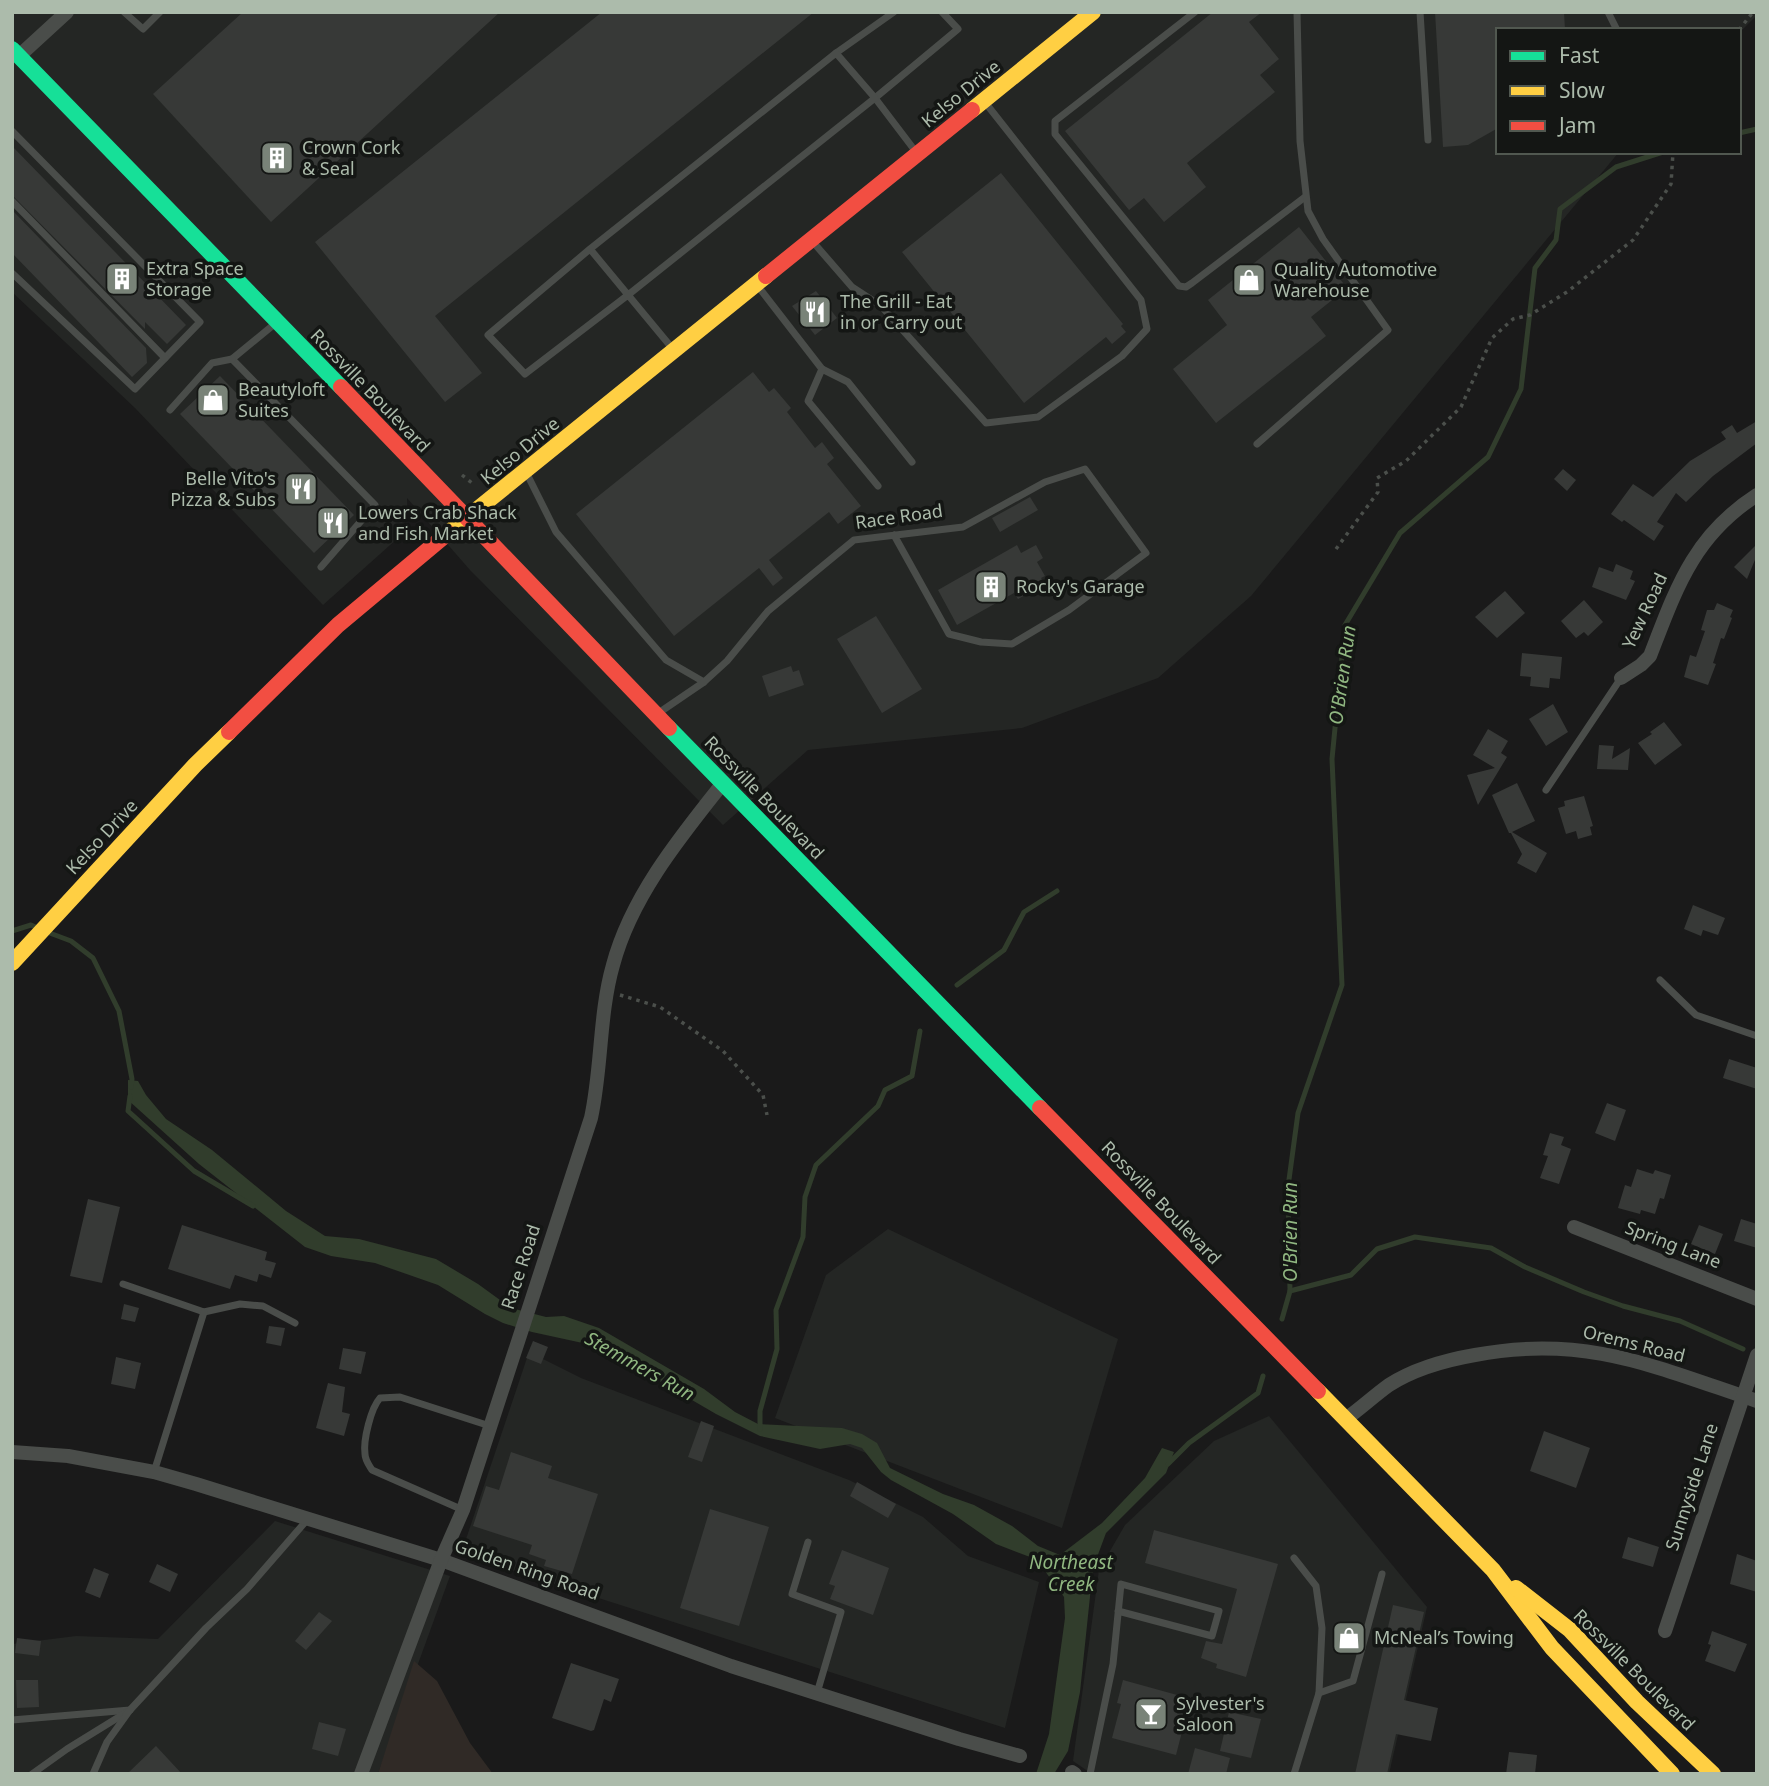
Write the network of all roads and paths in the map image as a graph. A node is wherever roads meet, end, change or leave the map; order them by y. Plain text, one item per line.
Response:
1 (124, 12) edge
2 (160, 12) edge
3 (894, 12) edge
4 (942, 12) edge
5 (1195, 12) edge
6 (1297, 12) edge
7 (1420, 12) edge
8 (1608, 12) edge
9 (1753, 12) edge
10 (64, 13) edge
11 (1087, 14) edge
12 (1616, 28) edge
13 (1740, 28) edge
14 (836, 53) junction
15 (15, 56) edge
16 (875, 98) junction
17 (984, 100) junction
18 (12, 131) edge
19 (1429, 140) dead end
20 (918, 154) junction
21 (1673, 154) edge
22 (1305, 197) junction
23 (12, 201) edge
24 (812, 240) junction
25 (590, 248) junction
26 (12, 273) edge
27 (757, 285) junction
28 (628, 295) junction
29 (277, 322) junction
30 (675, 351) junction
31 (165, 358) junction
32 (232, 359) junction
33 (822, 369) junction
34 (170, 410) dead end
35 (1257, 444) dead end
36 (912, 463) dead end
37 (526, 472) junction
38 (462, 475) dead end
39 (472, 483) dead end
40 (878, 486) dead end
41 (1757, 495) edge
42 (467, 517) junction
43 (894, 535) junction
44 (1336, 549) dead end
45 (321, 567) dead end
46 (1620, 678) joint
47 (704, 682) junction
48 (656, 715) junction
49 (723, 783) junction
50 (1546, 790) dead end
51 (12, 963) edge
52 (1660, 980) dead end
53 (608, 992) junction
54 (1757, 1036) edge
55 (767, 1115) dead end
56 (1574, 1227) dead end
57 (124, 1284) dead end
58 (1757, 1298) edge
59 (204, 1312) junction
60 (295, 1323) dead end
61 (1757, 1355) edge
62 (1750, 1399) edge
63 (1347, 1418) junction
64 (490, 1426) junction
65 (12, 1452) edge
66 (154, 1472) junction
67 (463, 1510) junction
68 (307, 1520) junction
69 (808, 1542) dead end
70 (1294, 1558) dead end
71 (441, 1560) junction
72 (1493, 1570) junction
73 (1382, 1574) dead end
74 (1118, 1611) junction
75 (1665, 1631) dead end
76 (1319, 1693) junction
77 (817, 1694) junction
78 (130, 1710) junction
79 (12, 1720) edge
80 (1020, 1756) dead end
81 (32, 1774) edge
82 (93, 1774) edge
83 (361, 1774) edge
84 (1090, 1774) edge
85 (1294, 1774) edge
86 (1672, 1774) edge
87 (1713, 1774) edge

1 - 2 lane
3 - 14 lane
4 - 16 lane
5 - 22 lane
6 - 22 lane
7 - 19 lane
8 - 12 lane
9 - 13 path
10 - 15 street
11 - 17 main road, Kelso Drive
14 - 16 lane
14 - 25 lane
15 - 29 main road, Rossville Boulevard
16 - 20 lane
16 - 28 lane
17 - 20 main road, Kelso Drive
17 - 24 lane
18 - 31 lane
20 - 24 main road, Kelso Drive
21 - 44 path
22 - 35 lane
23 - 31 lane
24 - 27 main road, Kelso Drive
25 - 28 lane
25 - 28 lane
26 - 31 lane
27 - 30 main road, Kelso Drive
27 - 33 lane
28 - 30 lane
29 - 32 lane
29 - 42 main road, Rossville Boulevard
30 - 37 main road, Kelso Drive
32 - 34 lane
32 - 45 lane
33 - 36 lane
33 - 40 lane
37 - 42 main road, Kelso Drive
37 - 47 lane
38 - 39 path
41 - 46 street, Yew Road
42 - 48 main road, Rossville Boulevard
42 - 51 main road, Kelso Drive
43 - 43 lane, Race Road
43 - 47 lane, Race Road
46 - 50 lane
47 - 48 lane, Race Road
48 - 49 main road, Rossville Boulevard
49 - 53 street, Race Road
49 - 63 main road, Rossville Boulevard
52 - 54 lane
53 - 55 path
53 - 64 street, Race Road
56 - 58 street, Spring Lane
57 - 59 lane
59 - 60 lane
59 - 66 lane
61 - 62 street, Sunnyside Lane
62 - 63 street, Orems Road
62 - 75 street, Sunnyside Lane
63 - 72 main road, Rossville Boulevard
64 - 67 street, Race Road
64 - 67 lane
65 - 66 street, Golden Ring Road
66 - 68 street, Golden Ring Road
67 - 71 street, Race Road
68 - 71 street, Golden Ring Road
68 - 78 lane
69 - 77 lane
70 - 76 lane
71 - 77 street, Golden Ring Road
71 - 83 street, Race Road
72 - 86 main road, Rossville Boulevard
72 - 87 main road, Rossville Boulevard
73 - 76 lane
74 - 74 lane
74 - 84 lane
76 - 85 lane
77 - 80 street, Golden Ring Road
78 - 79 lane
78 - 81 lane
78 - 82 lane

